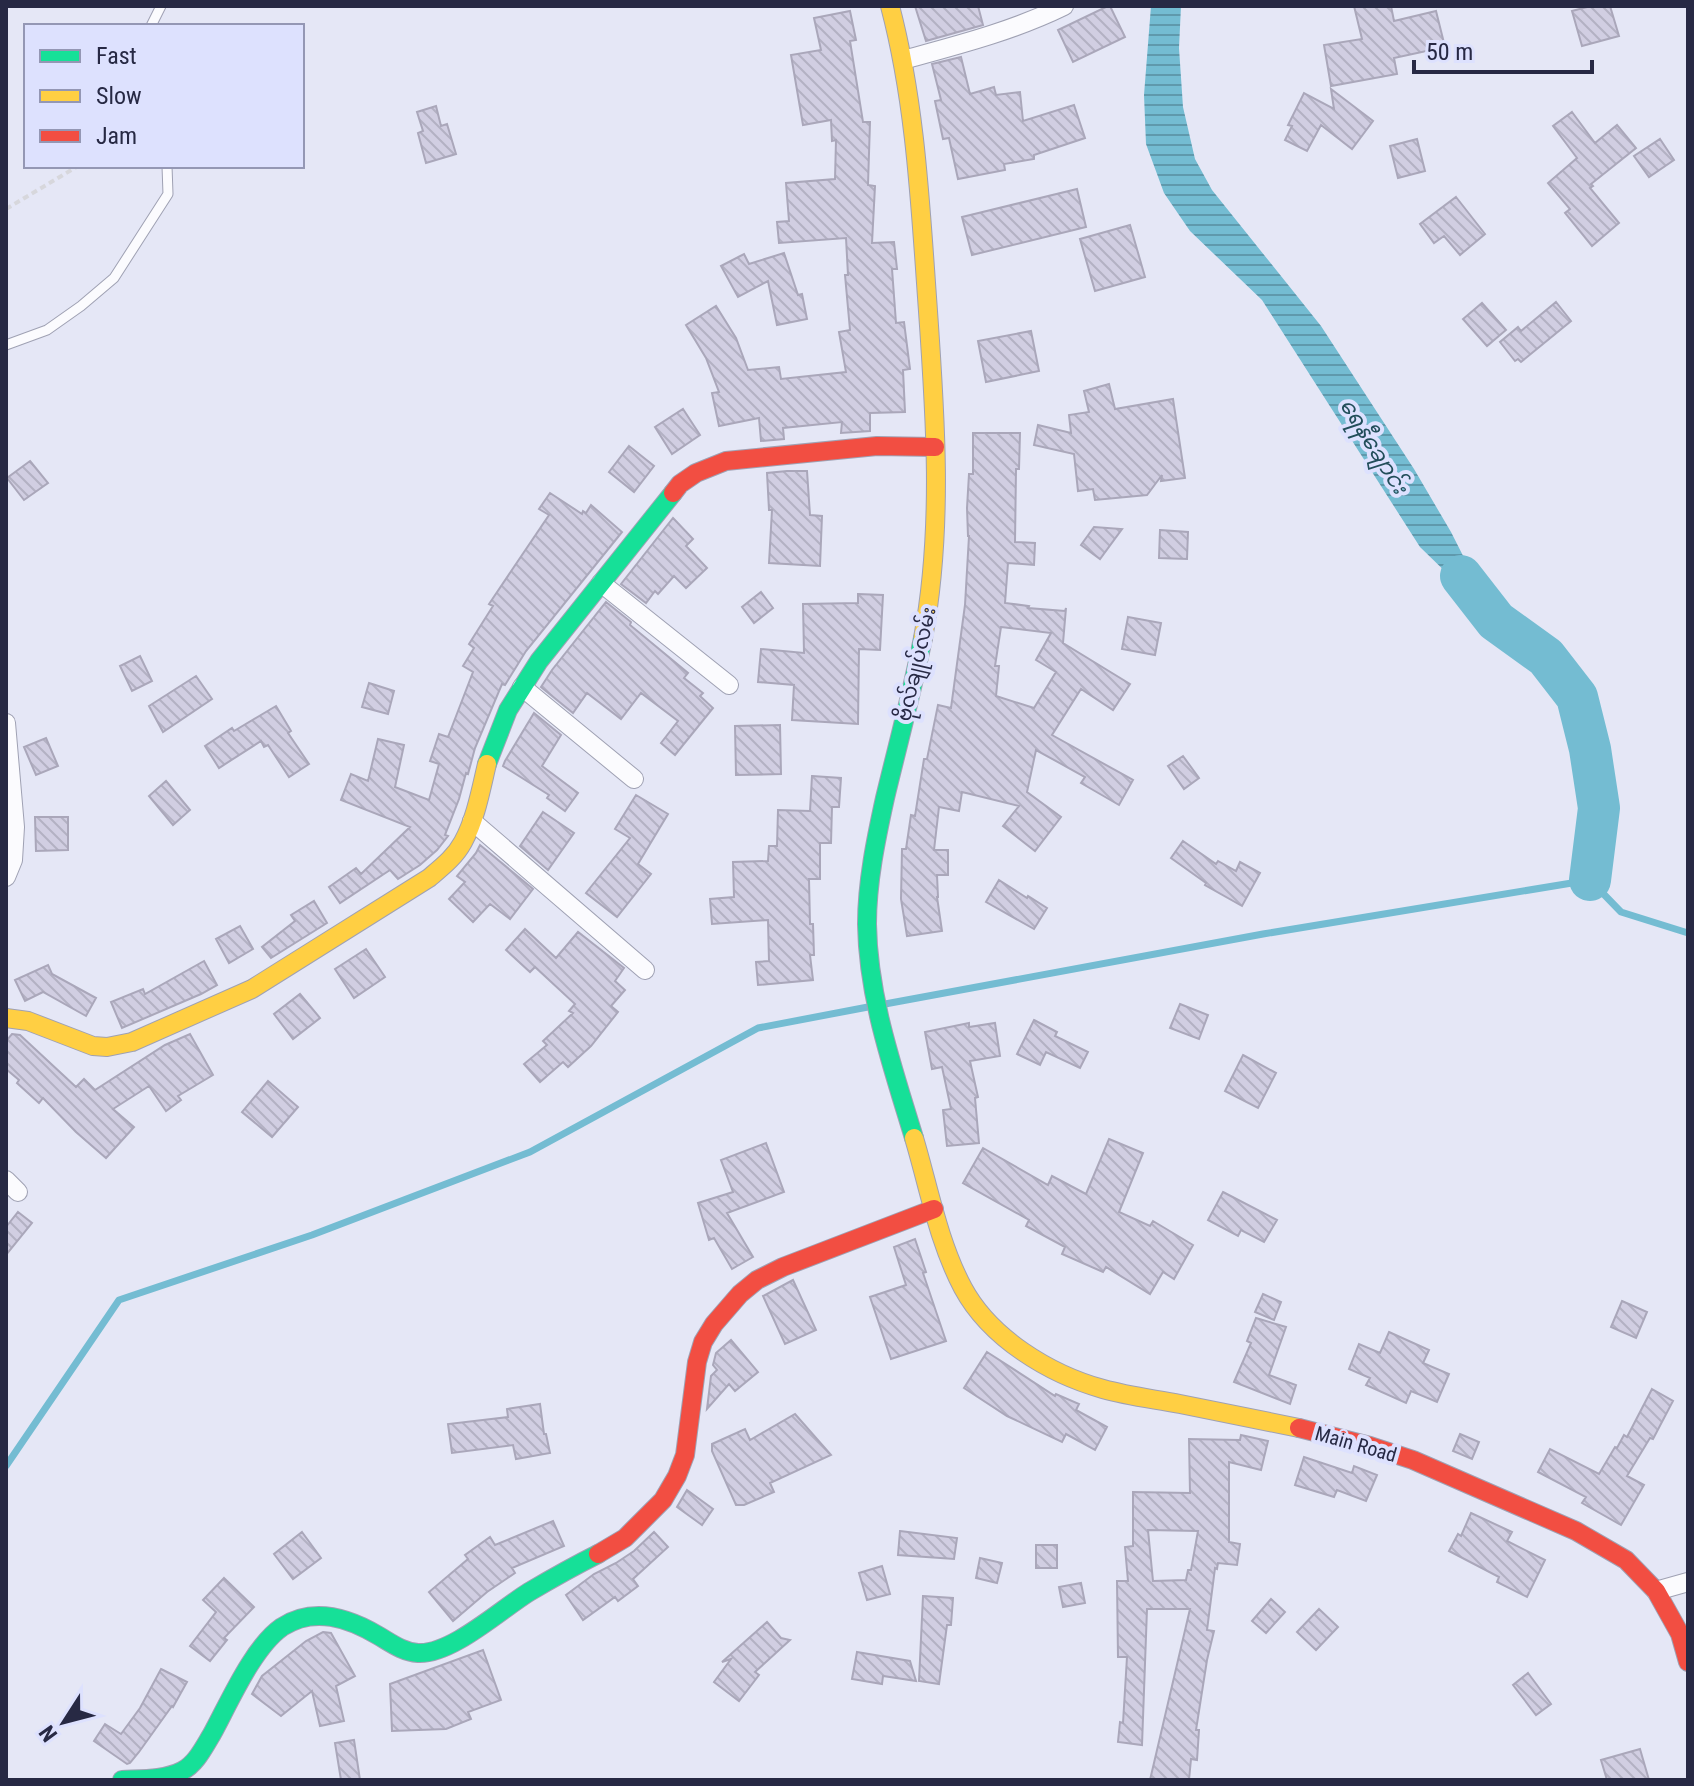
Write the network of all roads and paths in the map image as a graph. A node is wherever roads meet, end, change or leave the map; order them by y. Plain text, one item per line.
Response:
1 (161, 6) edge
2 (890, 6) edge
3 (1064, 6) edge
4 (152, 24) edge
5 (903, 60) junction
6 (75, 168) edge
7 (167, 168) edge
8 (6, 209) edge
9 (6, 345) edge
10 (935, 447) junction
11 (601, 583) junction
12 (729, 685) dead end
13 (522, 687) junction
14 (6, 723) edge
15 (634, 779) dead end
16 (472, 821) junction
17 (6, 877) edge
18 (645, 970) dead end
19 (6, 1018) edge
20 (934, 1209) junction
21 (973, 1305) joint
22 (1688, 1582) edge
23 (1656, 1591) junction
24 (1688, 1662) edge
25 (122, 1780) edge

1 - 4 lane
2 - 5 street, ဗိုလ်‌ချုပ်‌လမ်း
3 - 5 street
5 - 10 street, ဗိုလ်‌ချုပ်‌လမ်း
6 - 8 path
7 - 9 lane
10 - 11 street
10 - 20 street, ဗိုလ်‌ချုပ်‌လမ်း
11 - 12 street
11 - 13 street
13 - 15 street
13 - 16 street
14 - 17 street
16 - 18 street
16 - 19 street
20 - 21 street, ဗိုလ်‌ချုပ်‌လမ်း
20 - 25 street
21 - 23 street, Main Road
22 - 23 street
23 - 24 street, Main Road

